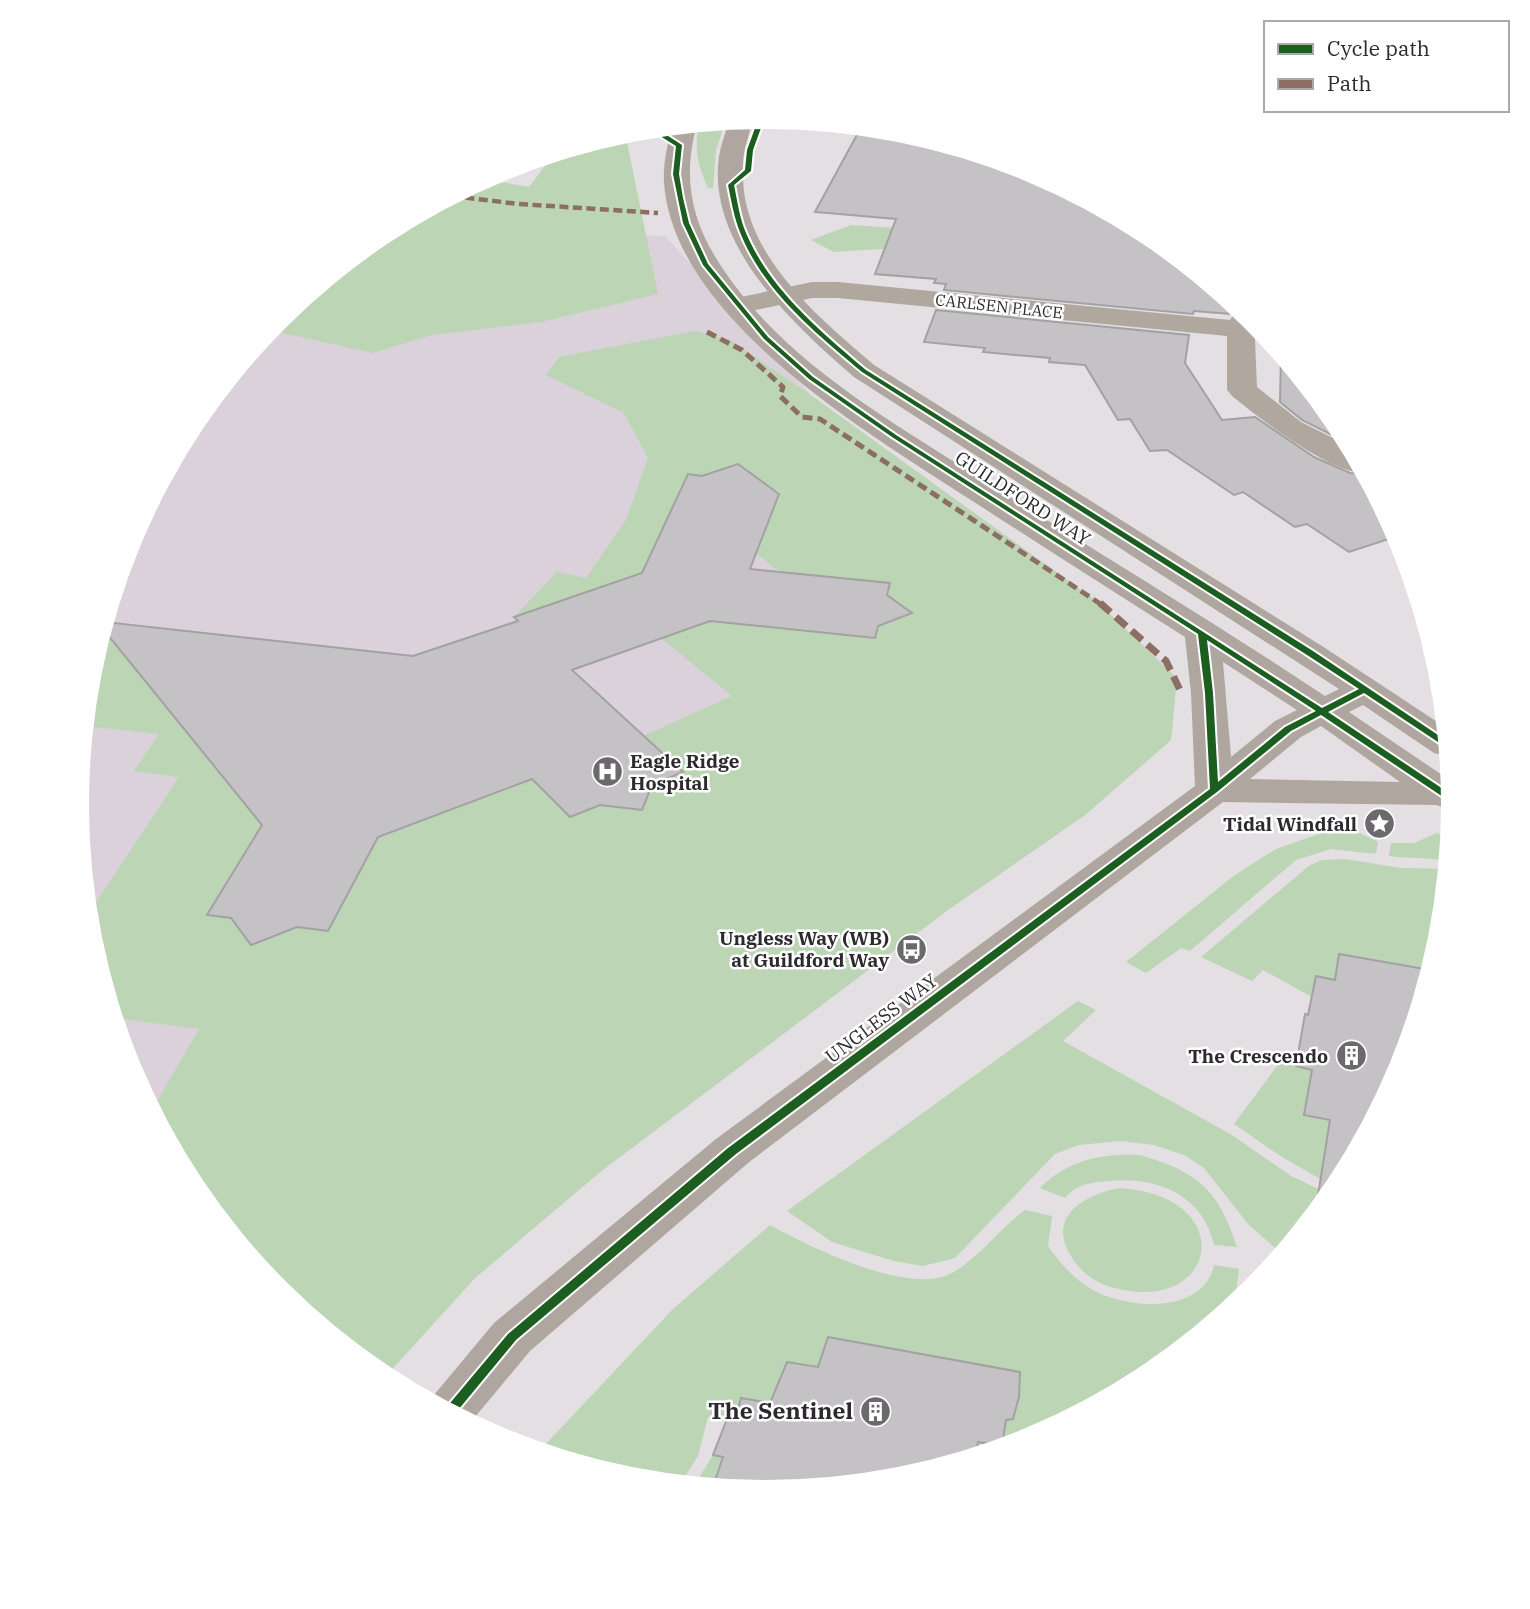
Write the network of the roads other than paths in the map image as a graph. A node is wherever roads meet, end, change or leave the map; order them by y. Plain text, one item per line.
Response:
1 (737, 130) edge
2 (681, 135) edge
3 (784, 296) junction
4 (737, 306) junction
5 (1239, 323) edge
6 (1248, 332) edge
7 (1343, 456) edge
8 (1202, 634) junction
9 (1364, 690) junction
10 (1322, 712) junction
11 (1437, 738) edge
12 (1214, 790) junction
13 (1440, 791) edge
14 (1441, 797) edge
15 (455, 1405) edge

1 - 3 main road, GUILDFORD WAY
2 - 4 main road, GUILDFORD WAY
3 - 4 street, CARLSEN PLACE
3 - 5 street, CARLSEN PLACE
3 - 9 main road, GUILDFORD WAY
4 - 8 main road, GUILDFORD WAY
6 - 7 street
8 - 10 main road, GUILDFORD WAY
8 - 12 main road
9 - 10 main road, UNGLESS WAY
9 - 11 main road, GUILDFORD WAY
10 - 12 main road, UNGLESS WAY
10 - 13 main road, GUILDFORD WAY
12 - 14 main road
12 - 15 main road, UNGLESS WAY

